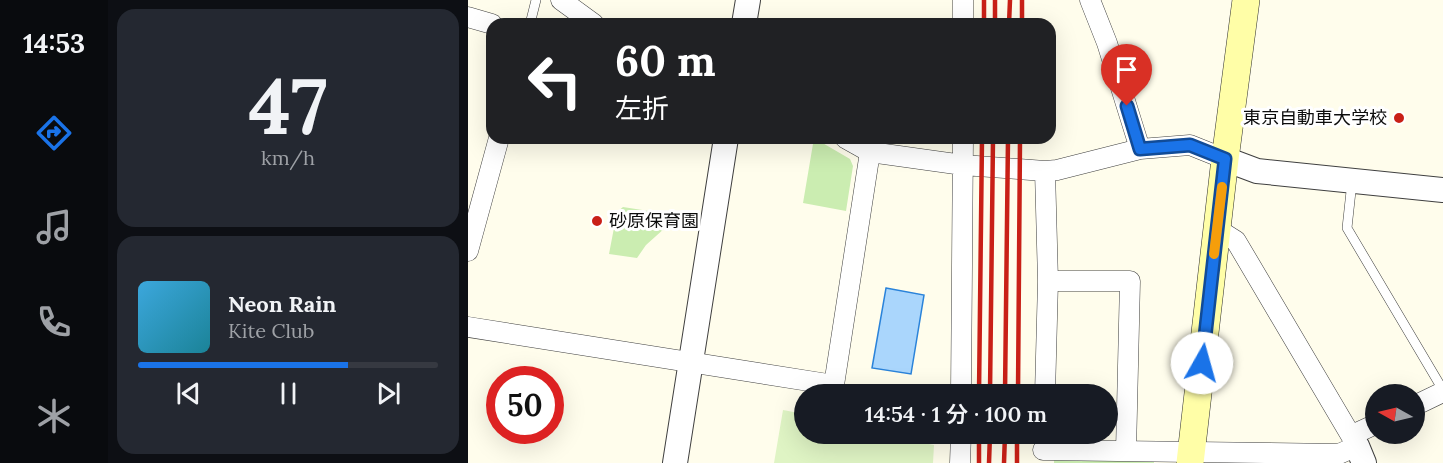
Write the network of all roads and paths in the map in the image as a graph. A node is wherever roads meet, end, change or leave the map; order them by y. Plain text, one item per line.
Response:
1 (536, 0) edge
2 (561, 0) edge
3 (748, 0) edge
4 (963, 0) edge
5 (1090, 0) edge
6 (1246, 0) edge
7 (468, 17) edge
8 (532, 18) edge
9 (586, 18) edge
10 (745, 18) edge
11 (963, 18) edge
12 (486, 22) edge
13 (498, 144) edge
14 (725, 144) edge
15 (855, 144) edge
16 (963, 144) edge
17 (1140, 149) junction
18 (870, 152) junction
19 (1225, 159) junction
20 (963, 165) junction
21 (1045, 171) junction
22 (1352, 181) junction
23 (1443, 190) edge
24 (1217, 230) junction
25 (468, 251) edge
26 (1048, 281) junction
27 (468, 327) edge
28 (691, 362) junction
29 (961, 384) edge
30 (1045, 384) edge
31 (1443, 391) edge
32 (1425, 400) edge
33 (961, 444) edge
34 (1358, 448) edge
35 (1043, 449) edge
36 (1126, 451) junction
37 (1191, 457) edge
38 (675, 463) edge
39 (960, 463) edge

1 - 8 lane
2 - 9 street
3 - 10 street
4 - 11 street
5 - 17 street
6 - 19 main road
7 - 12 street
13 - 25 street
14 - 28 street
15 - 18 street
16 - 20 street
17 - 19 street
17 - 21 street
18 - 20 street
18 - 28 street
19 - 22 street
19 - 24 main road
20 - 21 street
20 - 29 street
21 - 26 street
22 - 23 street
22 - 31 lane
24 - 34 street
24 - 37 main road
26 - 30 street
26 - 36 street
27 - 28 street
28 - 38 street
31 - 32 street
33 - 39 street
34 - 37 street
35 - 36 street
36 - 37 street

